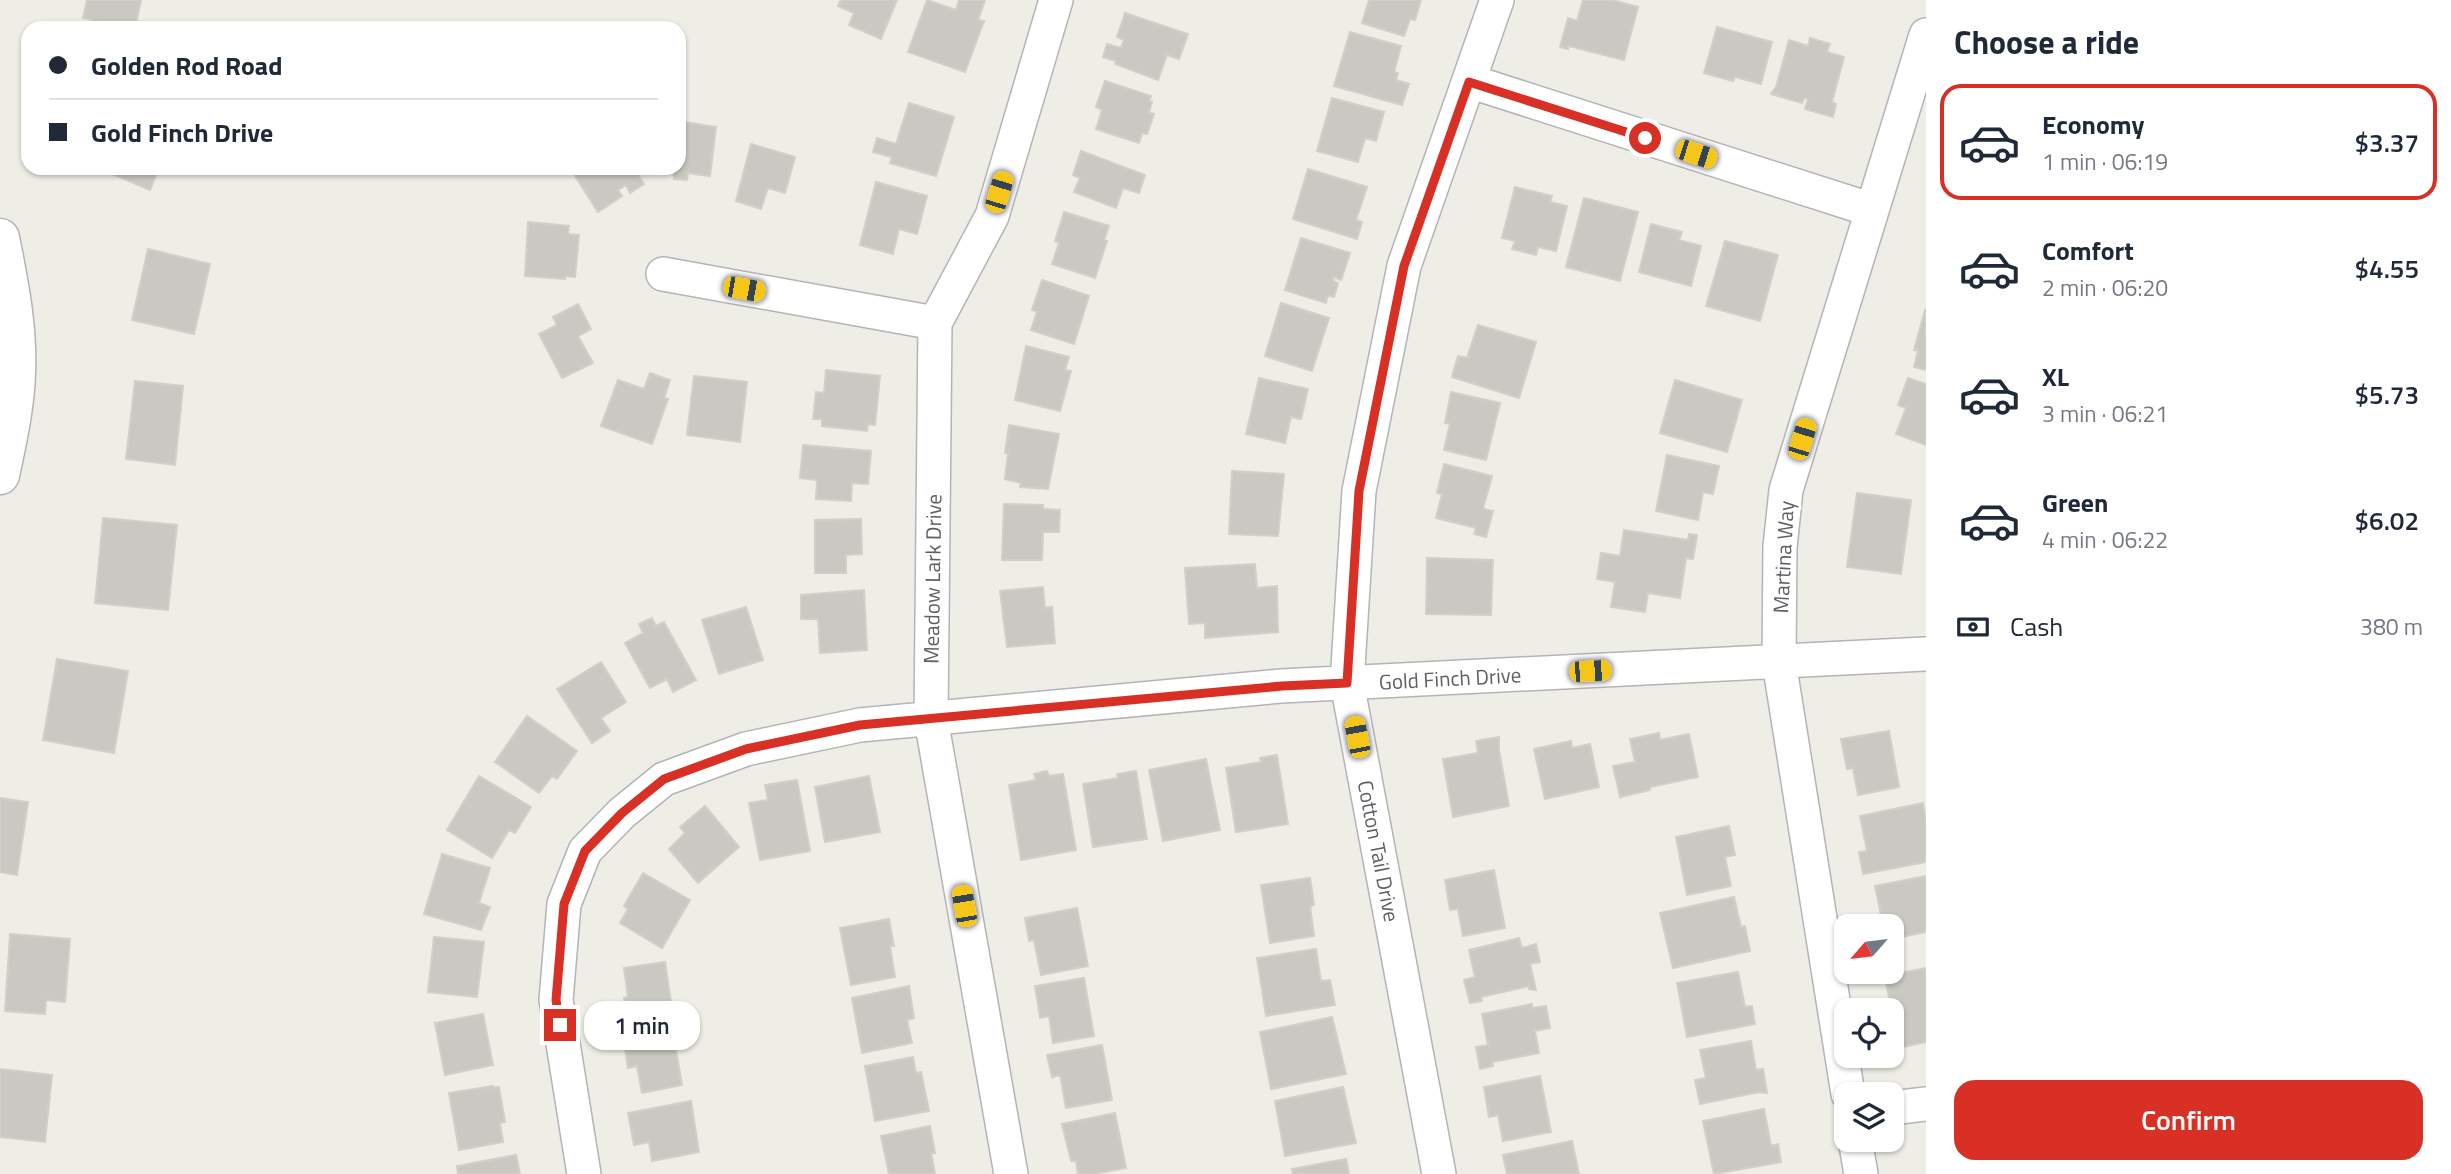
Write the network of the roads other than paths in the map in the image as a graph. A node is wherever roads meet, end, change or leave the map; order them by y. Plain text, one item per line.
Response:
1 (1056, 0) edge
2 (1497, 0) edge
3 (1926, 35) edge
4 (1469, 82) junction
5 (1872, 210) junction
6 (0, 238) edge
7 (663, 274) dead end
8 (935, 323) junction
9 (0, 475) edge
10 (1925, 654) edge
11 (1779, 662) junction
12 (1347, 683) junction
13 (931, 719) junction
14 (1846, 1082) edge
15 (1926, 1104) edge
16 (1904, 1107) edge
17 (1857, 1152) edge
18 (584, 1174) edge
19 (1011, 1174) edge
20 (1439, 1174) edge
21 (1861, 1174) edge

1 - 8 street, Meadow Lark Drive
2 - 4 street, Cotton Tail Drive
3 - 5 street, Martina Way
4 - 5 street
4 - 12 street, Cotton Tail Drive
5 - 11 street, Martina Way
6 - 9 street
7 - 8 street
8 - 13 street, Meadow Lark Drive
10 - 11 street, Gold Finch Drive
11 - 12 street, Gold Finch Drive
11 - 14 street, Martina Way
12 - 13 street, Gold Finch Drive
12 - 20 street, Cotton Tail Drive
13 - 18 street, Gold Finch Drive
13 - 19 street, Meadow Lark Drive
15 - 16 street
17 - 21 street

